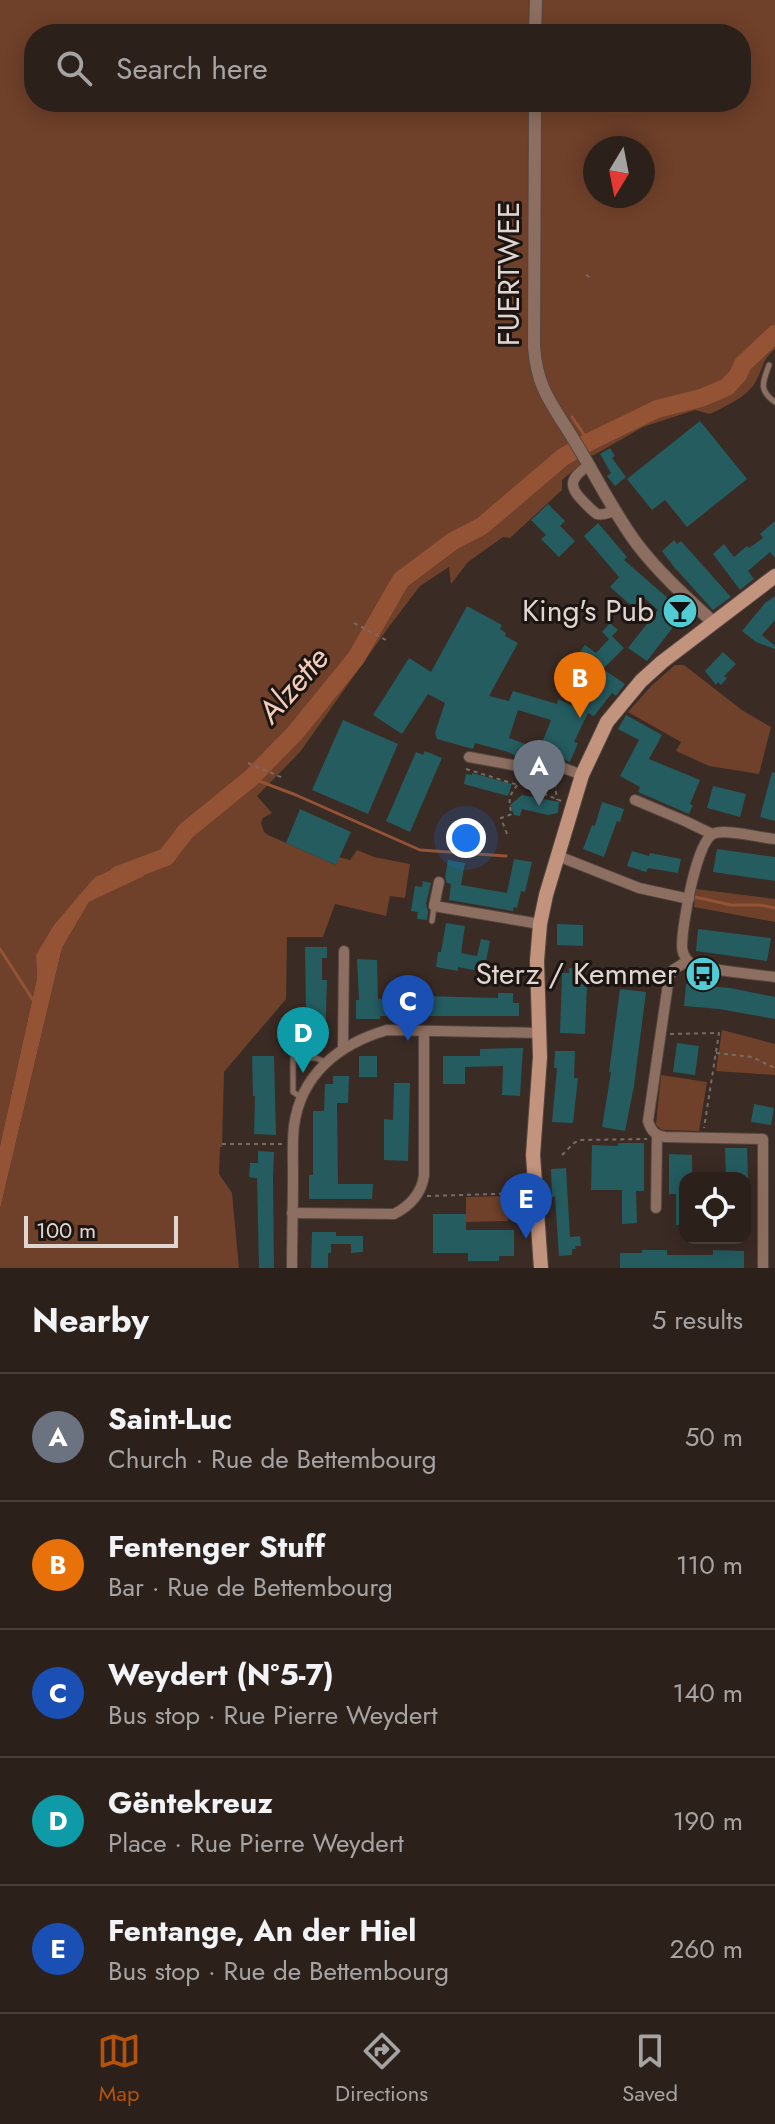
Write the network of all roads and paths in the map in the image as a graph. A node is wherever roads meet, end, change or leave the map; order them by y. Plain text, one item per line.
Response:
1 (536, 0) edge
2 (535, 24) edge
3 (535, 112) edge
4 (586, 275) dead end
5 (593, 279) dead end
6 (769, 365) dead end
7 (775, 402) edge
8 (588, 463) junction
9 (616, 511) junction
10 (775, 576) edge
11 (354, 623) dead end
12 (714, 623) junction
13 (386, 640) dead end
14 (469, 757) dead end
15 (248, 763) dead end
16 (466, 769) dead end
17 (531, 771) dead end
18 (553, 774) dead end
19 (582, 775) junction
20 (283, 778) dead end
21 (523, 779) junction
22 (536, 783) dead end
23 (518, 785) junction
24 (533, 789) junction
25 (635, 800) dead end
26 (507, 834) dead end
27 (712, 834) junction
28 (775, 839) edge
29 (558, 856) junction
30 (439, 882) dead end
31 (689, 899) junction
32 (434, 906) junction
33 (432, 921) dead end
34 (540, 924) junction
35 (344, 951) dead end
36 (687, 961) junction
37 (775, 977) edge
38 (424, 1031) junction
39 (541, 1033) junction
40 (661, 1034) junction
41 (343, 1048) junction
42 (716, 1053) junction
43 (326, 1063) junction
44 (775, 1068) edge
45 (302, 1098) junction
46 (703, 1133) dead end
47 (653, 1136) junction
48 (222, 1144) dead end
49 (294, 1144) junction
50 (562, 1155) dead end
51 (529, 1193) dead end
52 (426, 1196) dead end
53 (656, 1208) dead end
54 (292, 1213) junction
55 (292, 1268) edge
56 (541, 1268) edge
57 (763, 1268) edge

1 - 2 street
3 - 8 street, FUERTWEE
4 - 5 path
6 - 7 lane
8 - 9 street, FUERTWEE
8 - 9 street
9 - 12 street, FUERTWEE
10 - 12 main road
11 - 13 path
12 - 19 main road
14 - 19 street
15 - 20 path
16 - 23 path
17 - 21 path
18 - 24 path
19 - 29 main road
21 - 23 path
21 - 24 path
22 - 24 path
23 - 26 path
25 - 27 street
27 - 28 street
27 - 31 street
29 - 31 street
29 - 34 main road
30 - 32 street
31 - 36 street
32 - 33 lane
32 - 34 street
34 - 39 main road
35 - 41 street
36 - 37 street
36 - 40 street
38 - 39 street
38 - 41 street
38 - 54 street
39 - 56 main road
40 - 42 path
40 - 47 street
41 - 43 street
42 - 44 path
42 - 46 path
43 - 45 street
43 - 45 lane
45 - 49 street
47 - 50 path
47 - 53 street
47 - 57 street
48 - 49 path
49 - 54 street
51 - 52 path
54 - 55 street

